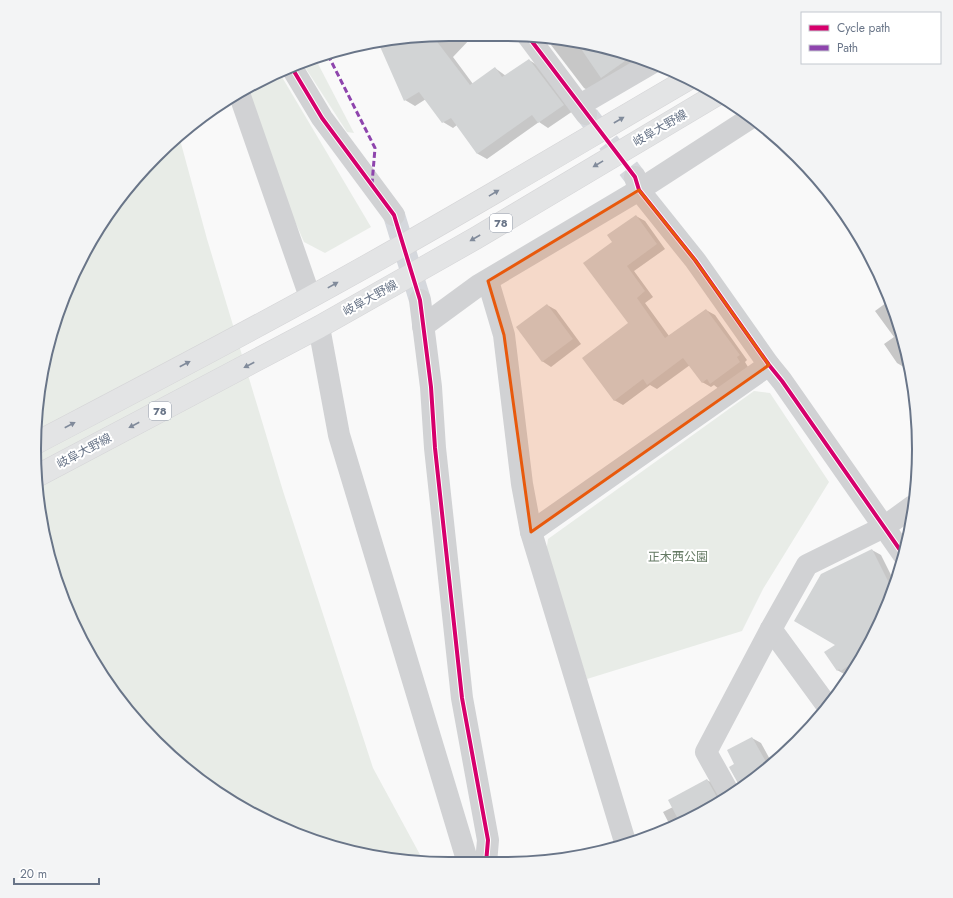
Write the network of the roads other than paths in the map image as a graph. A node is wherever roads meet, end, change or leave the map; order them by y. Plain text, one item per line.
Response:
1 (532, 42) edge
2 (646, 67) edge
3 (294, 72) edge
4 (683, 82) edge
5 (241, 98) edge
6 (711, 98) edge
7 (746, 121) edge
8 (637, 183) junction
9 (394, 215) tunnel mouth
10 (483, 283) junction
11 (310, 298) junction
12 (420, 300) tunnel mouth
13 (431, 320) junction
14 (319, 326) junction
15 (769, 365) junction
16 (41, 440) edge
17 (42, 473) edge
18 (908, 510) edge
19 (884, 527) junction
20 (531, 532) junction
21 (899, 549) edge
22 (771, 629) junction
23 (824, 702) edge
24 (727, 790) edge
25 (624, 839) edge
26 (466, 857) edge
27 (487, 857) edge

1 - 2 street
3 - 9 street
11 -> 4 main road, 78
5 - 11 street
6 -> 14 main road, 岐阜大野線 / 78
7 - 8 street
8 - 10 street
8 - 15 street
10 - 13 street
10 - 20 street
16 -> 11 main road, 78
12 - 13 street
13 - 27 street
14 -> 17 main road, 岐阜大野線 / 78
14 - 26 street
15 - 19 street
15 - 20 street
18 - 19 street
19 - 21 street
19 - 22 street
20 - 25 street
22 - 23 street
22 - 24 street

